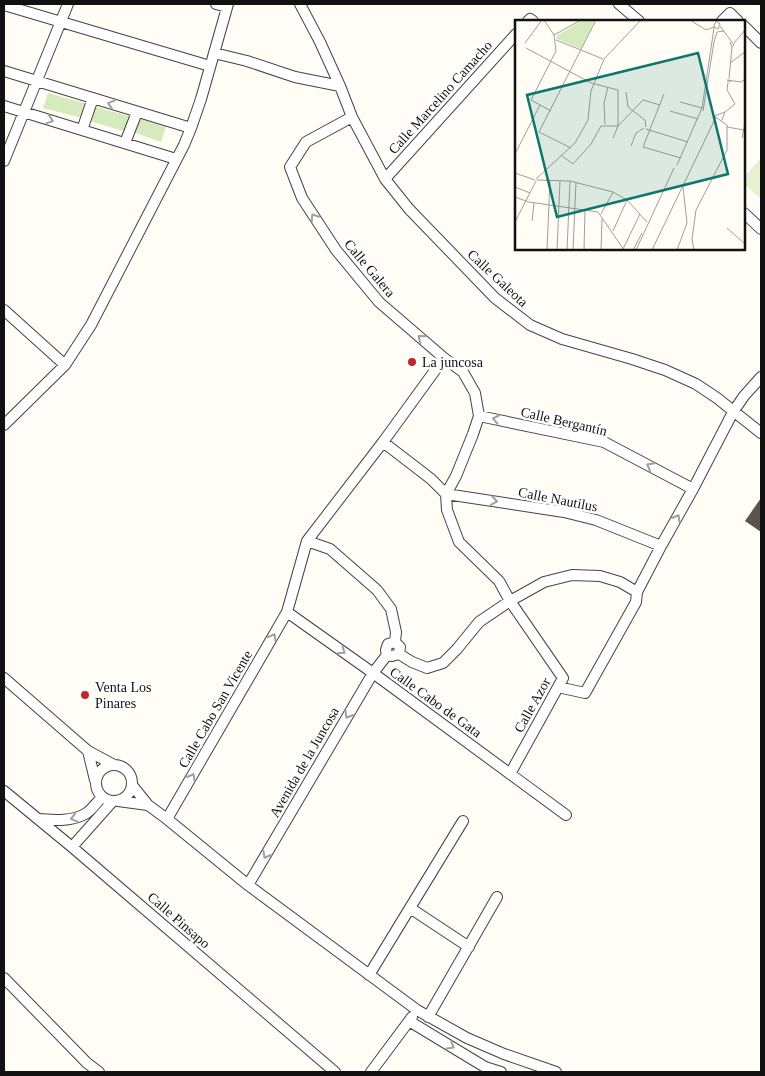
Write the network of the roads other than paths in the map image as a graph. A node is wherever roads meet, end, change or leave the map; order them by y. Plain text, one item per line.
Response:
1 (68, 4) edge
2 (216, 4) edge
3 (300, 4) edge
4 (619, 4) edge
5 (4, 5) edge
6 (228, 6) edge
7 (637, 20) edge
8 (61, 21) junction
9 (745, 27) edge
10 (515, 35) edge
11 (761, 43) edge
12 (214, 53) junction
13 (210, 66) junction
14 (4, 71) edge
15 (37, 81) junction
16 (340, 86) junction
17 (93, 98) junction
18 (4, 106) edge
19 (24, 112) junction
20 (137, 112) junction
21 (352, 118) junction
22 (191, 128) junction
23 (82, 130) junction
24 (125, 143) junction
25 (176, 160) junction
26 (4, 161) edge
27 (385, 179) junction
28 (745, 214) edge
29 (761, 229) edge
30 (4, 310) edge
31 (444, 358) junction
32 (65, 365) junction
33 (761, 377) edge
34 (733, 412) junction
35 (479, 416) junction
36 (4, 425) edge
37 (761, 433) edge
38 (383, 442) junction
39 (693, 489) junction
40 (446, 494) junction
41 (307, 541) junction
42 (661, 546) junction
43 (637, 592) junction
44 (510, 601) junction
45 (288, 612) junction
46 (395, 642) junction
47 (399, 654) junction
48 (387, 655) junction
49 (373, 673) junction
50 (4, 678) edge
51 (558, 687) junction
52 (88, 752) junction
53 (114, 765) junction
54 (510, 774) junction
55 (96, 780) junction
56 (132, 785) junction
57 (4, 791) edge
58 (102, 797) junction
59 (115, 801) junction
60 (148, 805) junction
61 (566, 815) dead end
62 (38, 819) junction
63 (167, 819) junction
64 (463, 821) dead end
65 (72, 847) junction
66 (248, 885) junction
67 (498, 897) dead end
68 (410, 908) junction
69 (469, 946) junction
70 (369, 975) junction
71 (4, 978) edge
72 (417, 1010) junction
73 (428, 1016) junction
74 (409, 1021) junction
75 (99, 1072) edge
76 (335, 1072) edge
77 (371, 1072) edge
78 (501, 1072) edge
79 (556, 1072) edge

1 - 8 street
2 - 6 street
3 - 16 street, Calle Galeota
4 - 7 street
5 - 8 street
6 - 12 street
8 - 13 street
8 - 15 street
9 - 11 street
10 - 27 street, Calle Marcelino Camacho
12 - 13 street
12 - 16 street
13 - 22 street
14 - 15 street
15 - 17 street
15 - 19 street
16 - 21 street, Calle Galeota
20 -> 17 street
17 - 23 street
18 - 19 street
19 -> 23 street
19 - 26 street
20 - 22 street
20 - 24 street
21 - 27 street, Calle Galeota
31 -> 21 street, Calle Galera
22 - 25 street
23 - 24 street
24 - 25 street
25 - 32 street
27 - 34 street, Calle Galeota
28 - 29 street
30 - 32 street
31 - 35 street, Calle Galera
31 - 38 street
32 - 36 street
33 - 34 street
34 - 37 street, Calle Galeota
34 - 39 street
39 -> 35 street, Calle Bergantín
35 - 40 street
38 - 40 street
38 - 41 street
42 -> 39 street
40 -> 42 street, Calle Nautilus
40 - 44 street
41 - 45 street, Calle Cabo San Vicente
41 - 46 street
42 - 43 street
43 - 44 street
43 - 51 street
44 - 47 street
44 - 51 street, Calle Azor
45 -> 49 street, Calle Cabo de Gata
63 -> 45 street, Calle Cabo San Vicente
46 - 47 street
46 - 48 street
47 - 48 street
48 - 49 street, Avenida de la Juncosa
49 - 54 street, Calle Cabo de Gata
49 -> 66 street, Avenida de la Juncosa
50 - 52 street
51 - 54 street, Calle Azor
52 - 53 street
52 - 55 street
53 - 55 street
53 - 56 street
54 - 61 street, Calle Cabo de Gata
55 - 58 street
56 - 59 street
56 - 60 street
57 - 62 street, Calle Pinsapo
58 - 59 street
58 -> 62 street
59 - 60 street
59 - 65 street
60 - 63 street
62 - 65 street, Calle Pinsapo
63 - 66 street
64 - 68 street
65 - 76 street, Calle Pinsapo
66 - 70 street
67 - 69 street
68 - 69 street
68 - 70 street
69 - 73 street
70 - 72 street
71 - 75 street
72 - 73 street
72 - 74 street
73 - 79 street
74 - 77 street
74 -> 78 street

